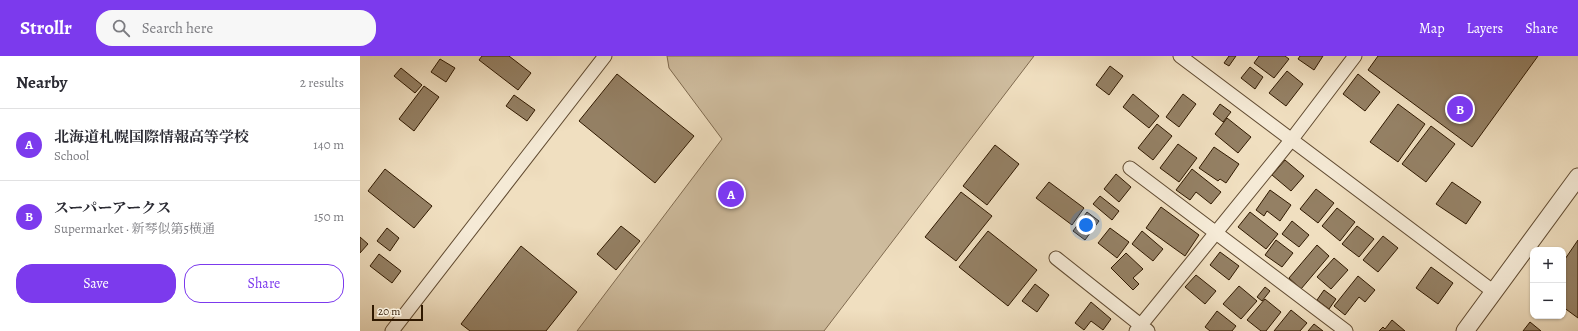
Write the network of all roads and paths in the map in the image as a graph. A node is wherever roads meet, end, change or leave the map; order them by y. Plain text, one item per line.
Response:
1 (605, 56) edge
2 (1180, 56) edge
3 (1355, 56) edge
4 (1292, 140) junction
5 (1130, 168) dead end
6 (1578, 177) edge
7 (1216, 233) junction
8 (1056, 258) dead end
9 (1494, 292) junction
10 (1142, 329) edge
11 (392, 331) edge
12 (1346, 331) edge
13 (1466, 331) edge

1 - 11 street
2 - 4 street
3 - 4 street
4 - 7 street
4 - 9 street
5 - 7 street
6 - 9 street
7 - 10 street
7 - 12 street
8 - 10 street
9 - 13 street

